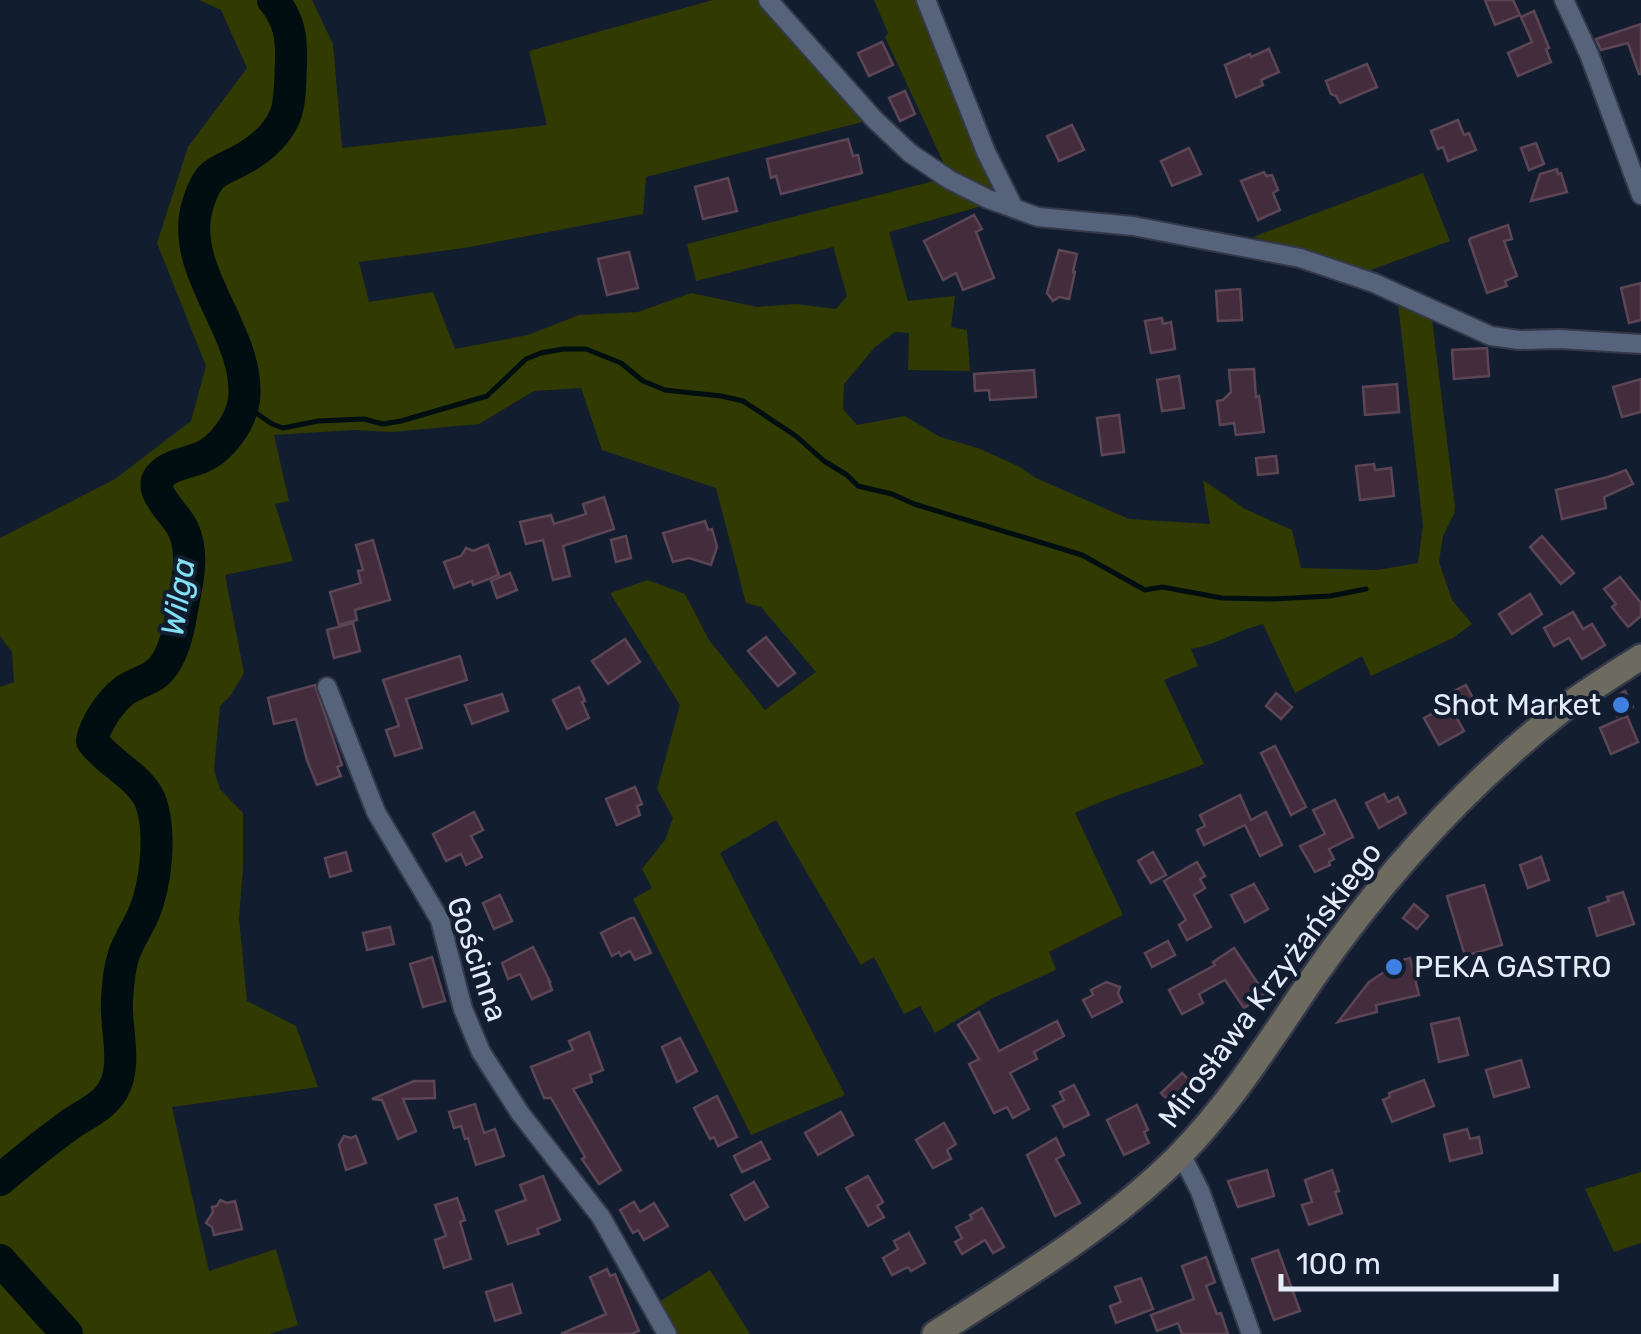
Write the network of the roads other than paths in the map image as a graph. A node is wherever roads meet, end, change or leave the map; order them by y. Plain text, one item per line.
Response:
1 (768, 0) edge
2 (926, 0) edge
3 (1564, 0) edge
4 (1641, 195) edge
5 (1013, 206) junction
6 (1641, 344) edge
7 (1641, 657) edge
8 (328, 686) dead end
9 (1181, 1154) junction
10 (668, 1334) edge
11 (935, 1334) edge
12 (1251, 1334) edge

1 - 5 street
2 - 5 street
3 - 4 street
5 - 6 street
7 - 9 street, Mirosława Krzyżańskiego
8 - 10 street, Gościnna
9 - 11 street, Mirosława Krzyżańskiego
9 - 12 street

